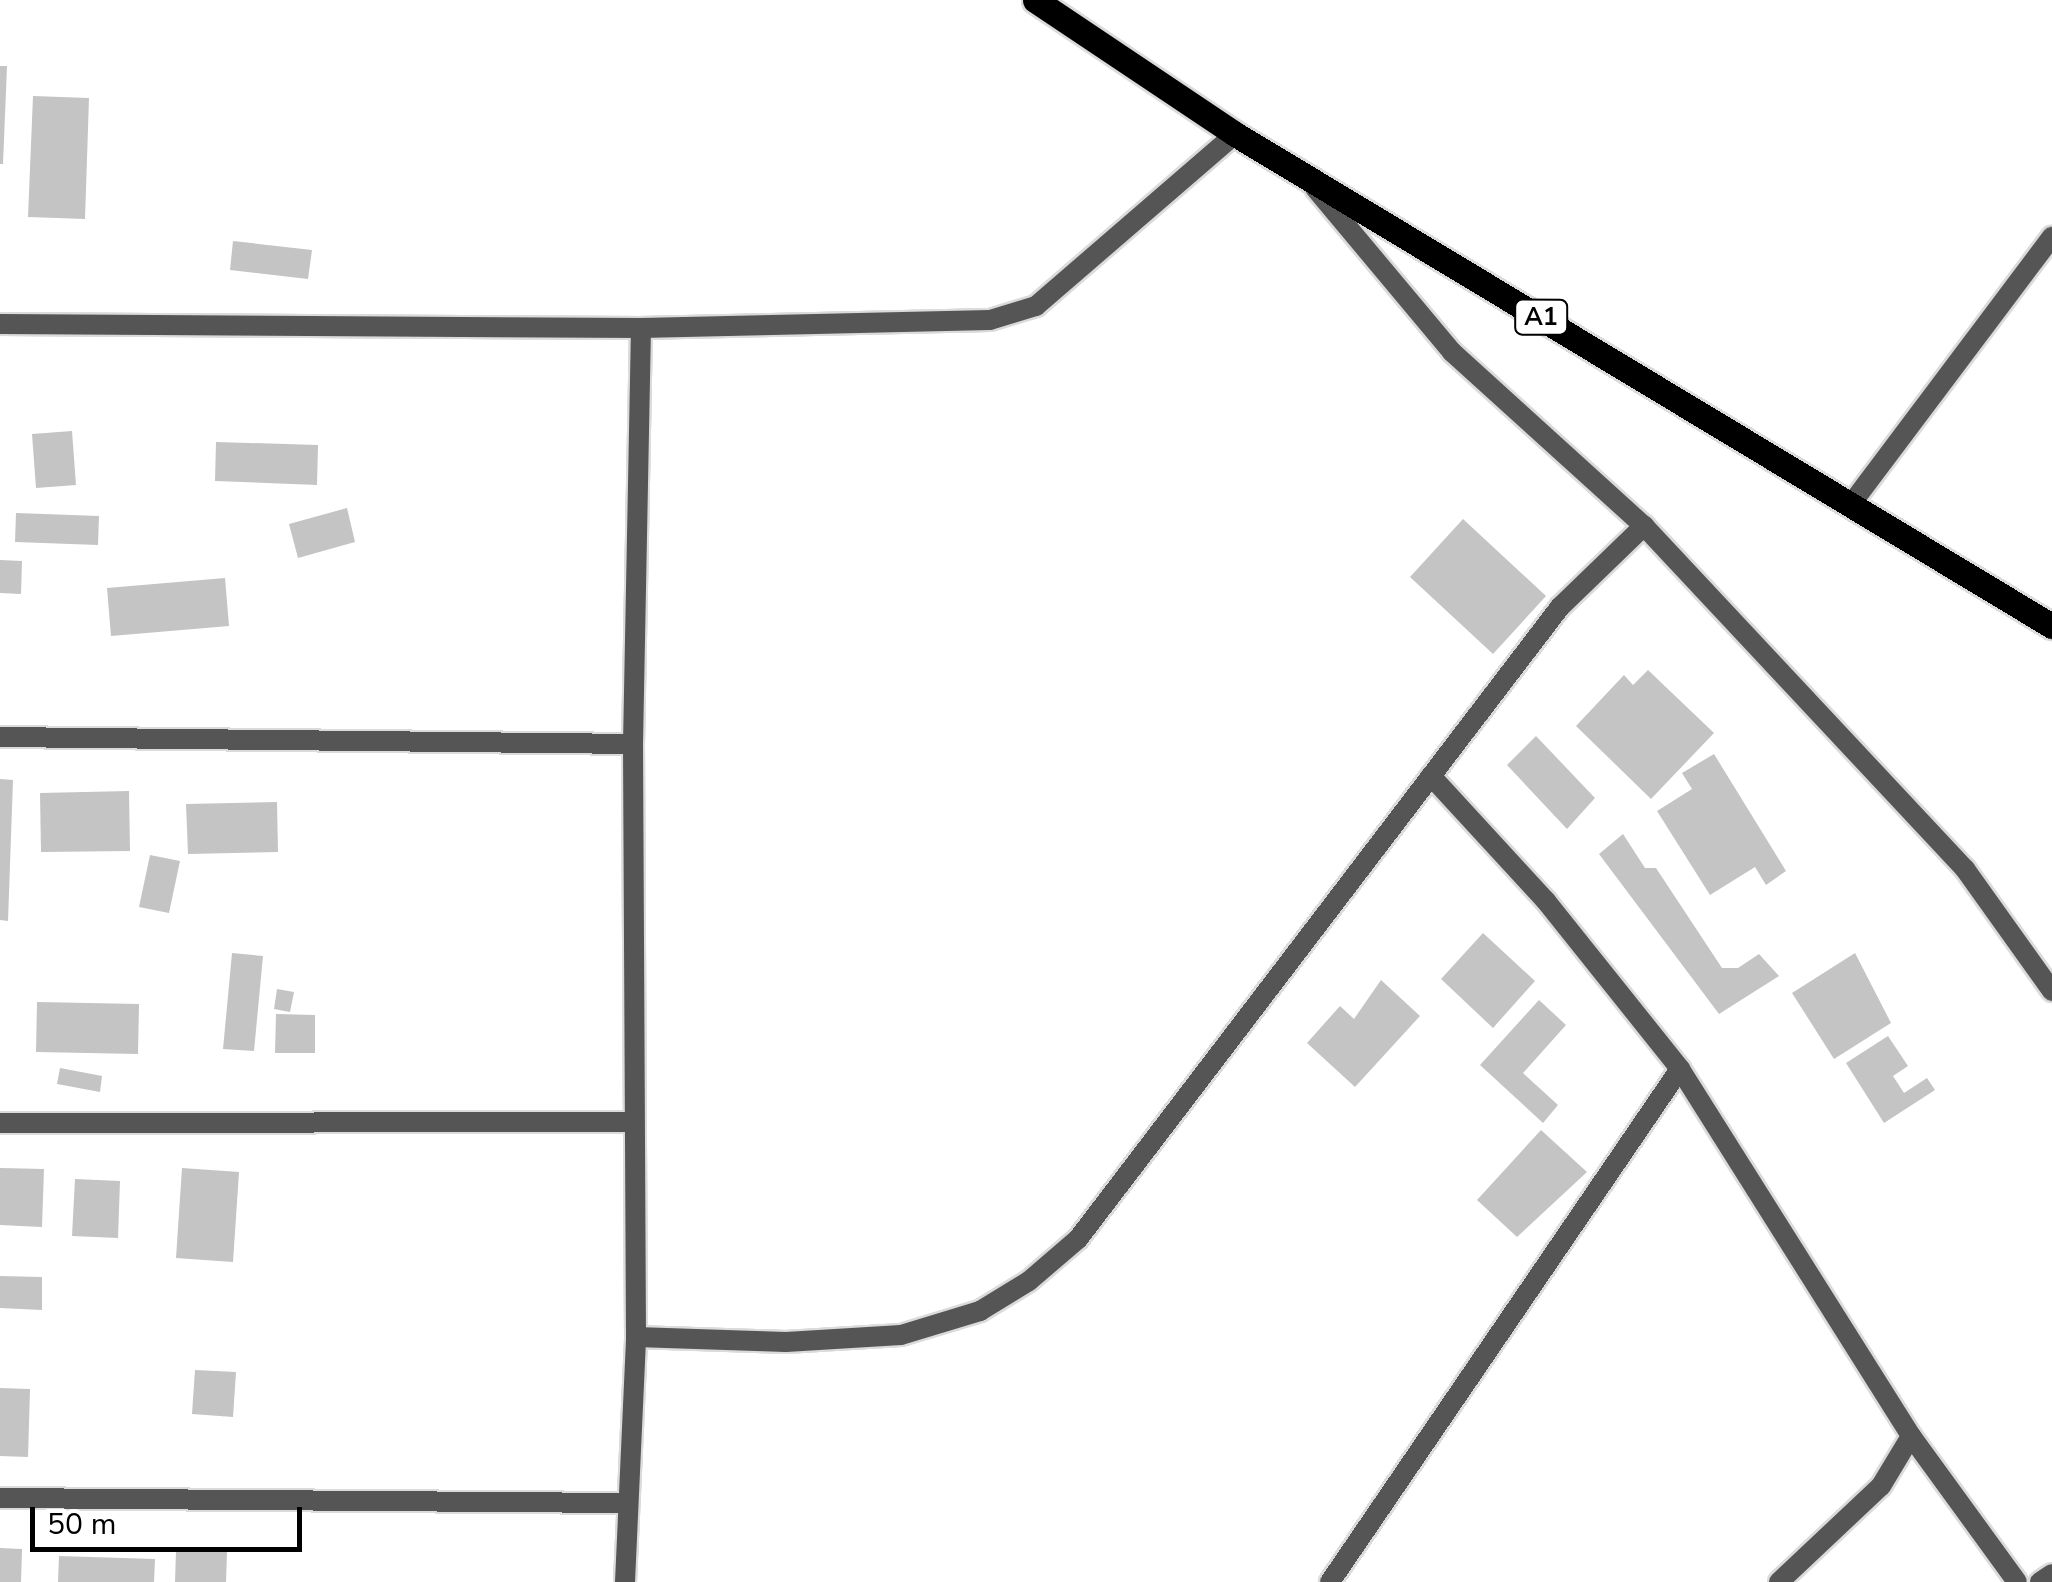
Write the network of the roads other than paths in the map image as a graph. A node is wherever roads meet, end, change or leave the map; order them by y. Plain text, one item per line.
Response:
1 (1035, 0) edge
2 (1236, 134) junction
3 (1306, 177) junction
4 (2052, 236) edge
5 (0, 324) edge
6 (642, 328) junction
7 (1852, 503) junction
8 (1644, 526) junction
9 (2052, 626) edge
10 (0, 737) edge
11 (634, 744) junction
12 (1431, 776) junction
13 (2052, 992) edge
14 (1680, 1069) junction
15 (632, 1122) junction
16 (0, 1123) edge
17 (636, 1337) junction
18 (1911, 1436) junction
19 (0, 1498) edge
20 (624, 1503) junction
21 (2052, 1574) edge
22 (624, 1582) edge
23 (1330, 1582) edge
24 (1779, 1582) edge
25 (2018, 1582) edge
26 (2040, 1582) edge

1 - 2 main road, A1
2 - 3 main road, A1
2 - 6 street
3 - 7 main road, A1
3 - 8 street
4 - 7 street
5 - 6 street
6 - 11 street
7 - 9 main road, A1
8 - 12 street
8 - 13 street
10 - 11 street
11 - 15 street
12 - 14 street
12 - 17 street
14 - 18 street
14 - 23 street
15 - 16 street
15 - 17 street
17 - 20 street
18 - 24 street
18 - 25 street
19 - 20 street
20 - 22 street
21 - 26 street

